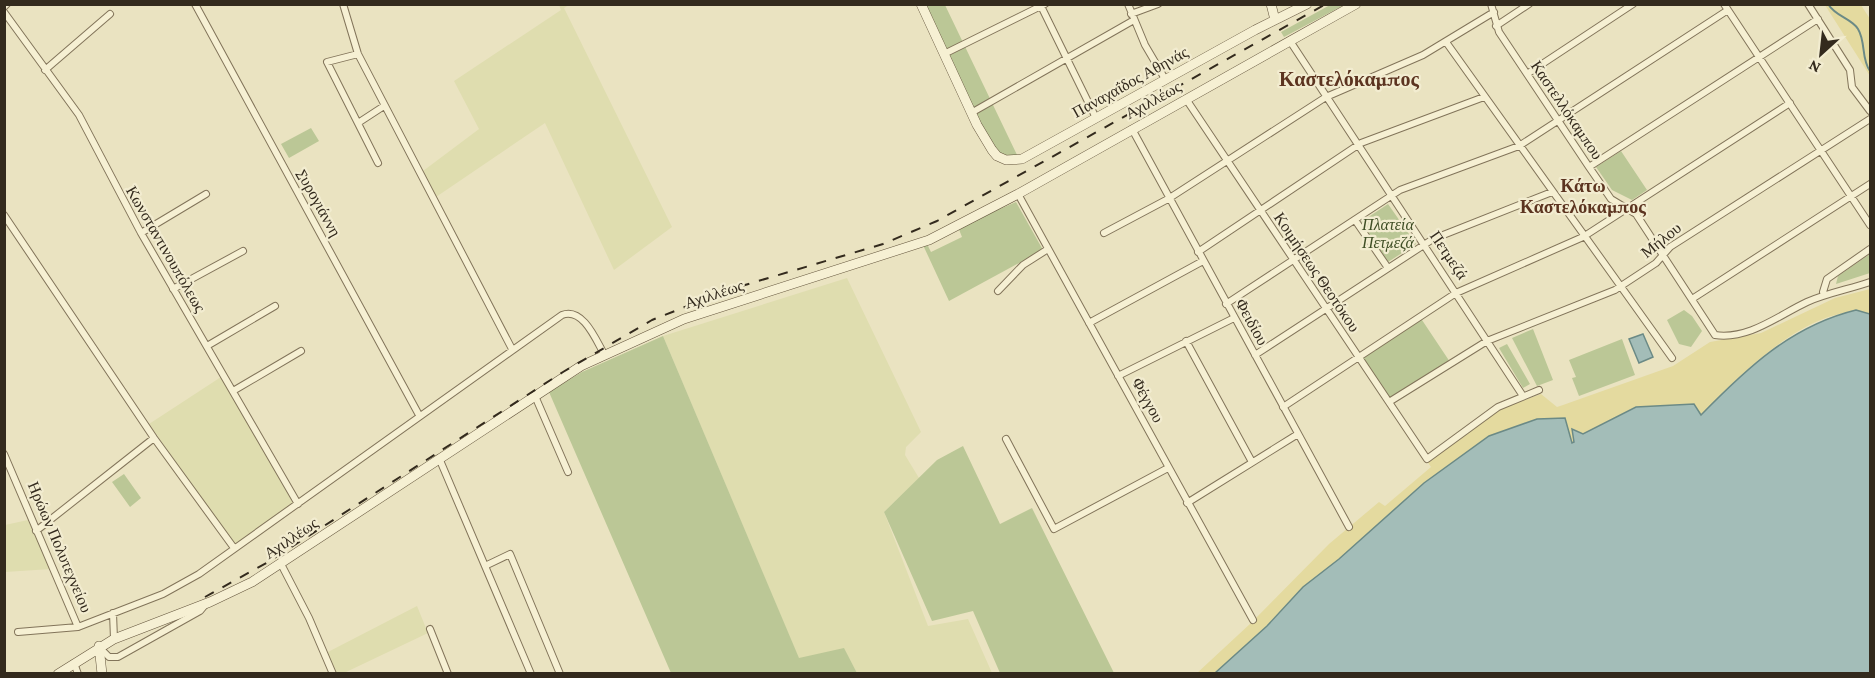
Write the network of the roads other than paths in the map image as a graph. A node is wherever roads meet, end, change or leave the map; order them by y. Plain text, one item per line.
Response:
1 (195, 4) edge
2 (343, 4) edge
3 (921, 4) edge
4 (1128, 4) edge
5 (1158, 4) edge
6 (1271, 4) edge
7 (1307, 4) edge
8 (1356, 4) edge
9 (1491, 4) edge
10 (1529, 4) edge
11 (1633, 4) edge
12 (1808, 4) edge
13 (1042, 5) edge
14 (1726, 7) edge
15 (4, 12) edge
16 (1494, 12) junction
17 (110, 14) dead end
18 (1133, 17) junction
19 (1818, 19) junction
20 (1275, 20) junction
21 (1496, 26) junction
22 (1290, 41) junction
23 (1446, 42) junction
24 (358, 54) junction
25 (944, 54) junction
26 (1759, 57) junction
27 (1067, 59) junction
28 (45, 70) junction
29 (1527, 74) junction
30 (1165, 79) junction
31 (1326, 97) junction
32 (1484, 97) junction
33 (1186, 99) junction
34 (1790, 103) junction
35 (384, 106) junction
36 (1870, 111) edge
37 (971, 113) junction
38 (1096, 118) junction
39 (1870, 119) edge
40 (1557, 120) junction
41 (358, 123) junction
42 (1132, 129) junction
43 (1357, 145) junction
44 (1519, 146) junction
45 (1821, 150) junction
46 (1227, 161) junction
47 (378, 163) dead end
48 (1589, 167) junction
49 (1870, 184) edge
50 (1552, 192) junction
51 (206, 194) dead end
52 (1018, 194) junction
53 (1391, 196) junction
54 (1852, 196) junction
55 (1168, 199) junction
56 (1619, 204) junction
57 (1628, 207) junction
58 (1261, 212) junction
59 (4, 215) edge
60 (1614, 217) junction
61 (1355, 220) junction
62 (1870, 225) edge
63 (141, 233) junction
64 (1104, 233) dead end
65 (1583, 237) junction
66 (1424, 244) junction
67 (1048, 249) junction
68 (1870, 249) edge
69 (243, 251) dead end
70 (1197, 252) junction
71 (1663, 255) junction
72 (1203, 261) junction
73 (1293, 261) junction
74 (1388, 268) junction
75 (1870, 282) edge
76 (1619, 287) junction
77 (173, 289) junction
78 (998, 291) dead end
79 (1824, 292) dead end
80 (1456, 293) junction
81 (1692, 298) junction
82 (1226, 304) junction
83 (275, 306) dead end
84 (1325, 309) junction
85 (1234, 318) junction
86 (1089, 323) junction
87 (1487, 340) junction
88 (1186, 341) junction
89 (207, 346) junction
90 (512, 349) junction
91 (302, 351) dead end
92 (604, 354) junction
93 (1255, 355) junction
94 (1357, 358) junction
95 (1672, 358) dead end
96 (1118, 376) junction
97 (1539, 390) dead end
98 (233, 391) junction
99 (535, 396) junction
100 (1523, 396) junction
101 (1389, 402) junction
102 (1283, 406) junction
103 (419, 415) junction
104 (1298, 434) junction
105 (154, 438) junction
106 (1006, 439) dead end
107 (4, 454) edge
108 (439, 458) junction
109 (1252, 462) junction
110 (1168, 468) junction
111 (568, 472) dead end
112 (1187, 503) junction
113 (298, 504) junction
114 (1349, 527) dead end
115 (36, 531) junction
116 (234, 549) junction
117 (281, 564) junction
118 (485, 566) junction
119 (205, 604) junction
120 (113, 613) junction
121 (1253, 620) dead end
122 (78, 627) junction
123 (430, 629) dead end
124 (18, 632) dead end
125 (114, 639) junction
126 (99, 646) junction
127 (74, 663) junction
128 (58, 674) edge
129 (78, 674) edge
130 (102, 674) edge
131 (333, 674) edge
132 (448, 674) edge
133 (531, 674) edge
134 (560, 674) edge

1 - 103 street, Συρογιάννη
2 - 24 street
3 - 25 street
4 - 18 street
5 - 18 street
6 - 20 street
7 - 20 street, Παναχαΐδος Αθηνάς
8 - 22 street, Αχιλλέως
9 - 16 street, Καστελλόκαμπου
10 - 21 street
11 - 29 street
12 - 19 street
13 - 25 street
13 - 27 street
14 - 26 street
14 - 40 street
15 - 28 street, Κωνσταντινουπόλεως
16 - 21 street, Καστελλόκαμπου
16 - 23 street
17 - 28 street
18 - 27 street
18 - 30 street
19 - 26 street
19 - 36 street
20 - 30 street, Παναχαΐδος Αθηνάς
21 - 29 street, Καστελλόκαμπου
22 - 31 street, Πετμεζά
22 - 33 street, Αχιλλέως
23 - 31 street
23 - 32 street
24 - 35 street
24 - 41 street
25 - 37 street
26 - 34 street
26 - 48 street
27 - 37 street
27 - 38 street
28 - 63 street, Κωνσταντινουπόλεως
29 - 40 street, Καστελλόκαμπου
30 - 38 street, Παναχαΐδος Αθηνάς
31 - 43 street, Πετμεζά
31 - 46 street
32 - 43 street
32 - 44 street
33 - 42 street, Αχιλλέως
33 - 46 street, Κοιμήσεως Θεοτόκου
34 - 45 street
34 - 57 street
35 - 41 street
35 - 90 street
37 - 38 street, Παναχαΐδος Αθηνάς
39 - 45 street, Μήλου
40 - 44 street
40 - 48 street, Καστελλόκαμπου
41 - 47 street
42 - 52 street, Αχιλλέως
42 - 55 street, Φειδίου
43 - 53 street, Πετμεζά
43 - 58 street
44 - 50 street
44 - 53 street
45 - 54 street
45 - 71 street, Μήλου
46 - 55 street
46 - 58 street, Κοιμήσεως Θεοτόκου
48 - 56 street, Καστελλόκαμπου
49 - 54 street
50 - 65 street
50 - 66 street
51 - 63 street
52 - 67 street, Φέγγου
52 - 92 street, Αχιλλέως
53 - 61 street
53 - 66 street, Πετμεζά
54 - 62 street
54 - 81 street
55 - 64 street
55 - 70 street, Φειδίου
56 - 57 street, Καστελλόκαμπου
56 - 60 street
57 - 60 street
57 - 71 street
58 - 70 street
58 - 73 street, Κοιμήσεως Θεοτόκου
59 - 105 street
60 - 65 street
61 - 73 street
61 - 74 street
63 - 77 street, Κωνσταντινουπόλεως
65 - 76 street
65 - 80 street
66 - 74 street
66 - 80 street, Πετμεζά
67 - 78 street
67 - 86 street, Φέγγου
68 - 79 street
69 - 77 street
70 - 72 street, Φειδίου
71 - 76 street, Μήλου
71 - 81 street
72 - 82 street, Φειδίου
72 - 86 street
73 - 82 street
73 - 84 street, Κοιμήσεως Θεοτόκου
74 - 84 street
75 - 81 street
76 - 87 street, Μήλου
76 - 95 street
77 - 89 street, Κωνσταντινουπόλεως
80 - 87 street, Πετμεζά
80 - 94 street
82 - 85 street, Φειδίου
83 - 89 street
84 - 93 street
84 - 94 street, Κοιμήσεως Θεοτόκου
85 - 88 street
85 - 93 street, Φειδίου
86 - 96 street, Φέγγου
87 - 100 street, Πετμεζά
87 - 101 street, Μήλου
88 - 96 street
88 - 109 street
89 - 98 street, Κωνσταντινουπόλεως
90 - 92 street
90 - 103 street
91 - 98 street
92 - 99 street, Αχιλλέως
93 - 102 street, Φειδίου
94 - 101 street, Κοιμήσεως Θεοτόκου
94 - 102 street
96 - 110 street, Φέγγου
97 - 100 street
98 - 113 street, Κωνσταντινουπόλεως
99 - 108 street, Αχιλλέως
99 - 111 street
100 - 101 street, Κοιμήσεως Θεοτόκου
102 - 104 street, Φειδίου
103 - 113 street
104 - 109 street
104 - 114 street, Φειδίου
105 - 115 street
105 - 116 street
106 - 110 street
107 - 115 street, Ηρώων Πολυτεχνείου
108 - 117 street, Αχιλλέως
108 - 118 street
109 - 112 street
110 - 112 street, Φέγγου
112 - 121 street, Φέγγου
113 - 116 street
115 - 122 street, Ηρώων Πολυτεχνείου
116 - 120 street
117 - 119 street, Αχιλλέως
117 - 131 street
118 - 133 street
118 - 134 street
119 - 125 street, Αχιλλέως
119 - 126 street
120 - 122 street, Ηρώων Πολυτεχνείου
120 - 125 street, Ηρώων Πολυτεχνείου
122 - 124 street
123 - 132 street
125 - 126 street, Αχιλλέως
126 - 127 street, Αχιλλέως
126 - 130 street
127 - 128 street, Αχιλλέως
127 - 129 street

